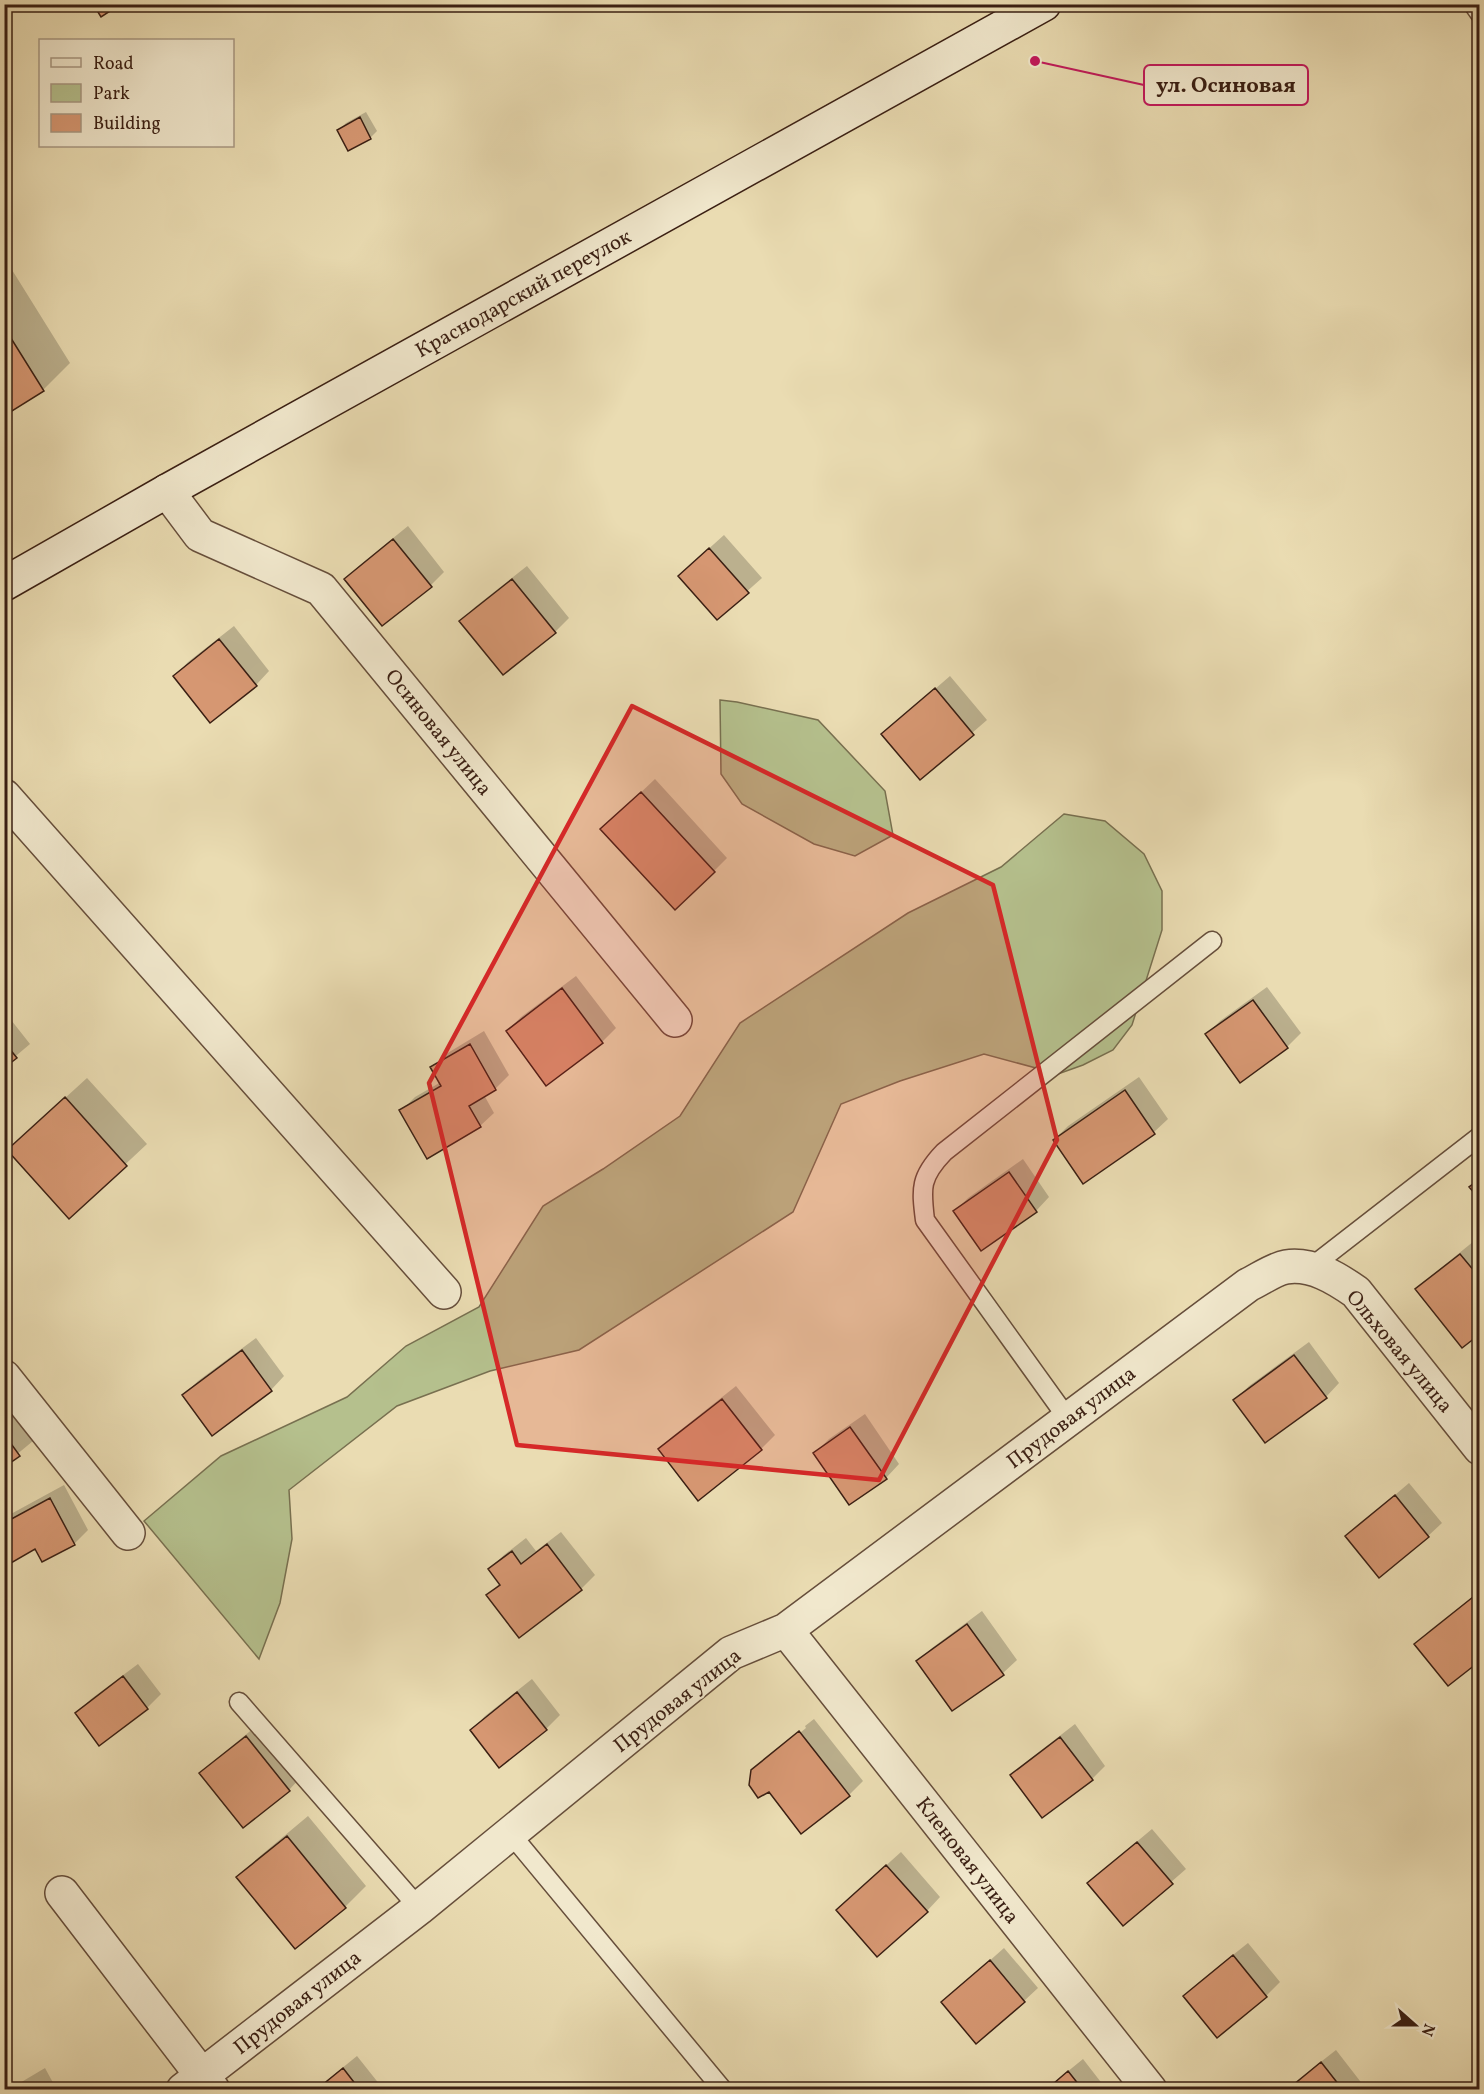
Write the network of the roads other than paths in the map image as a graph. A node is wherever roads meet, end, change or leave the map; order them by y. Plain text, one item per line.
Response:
1 (1044, 4) edge
2 (1473, 4) edge
3 (1479, 14) edge
4 (166, 491) junction
5 (4, 584) edge
6 (4, 796) edge
7 (1212, 941) dead end
8 (675, 1020) dead end
9 (1479, 1136) edge
10 (1310, 1269) junction
11 (444, 1292) dead end
12 (4, 1377) edge
13 (1068, 1419) junction
14 (1479, 1448) edge
15 (128, 1533) dead end
16 (786, 1630) junction
17 (239, 1702) dead end
18 (510, 1833) junction
19 (62, 1893) dead end
20 (419, 1908) junction
21 (199, 2085) edge
22 (723, 2090) edge
23 (1150, 2090) edge

1 - 4 street, Краснодарский переулок
2 - 3 lane
4 - 5 street, Краснодарский переулок
4 - 8 street, Осиновая улица
6 - 11 street
7 - 13 lane
9 - 10 lane
10 - 13 street, Прудовая улица
10 - 14 street, Ольховая улица
12 - 15 street
13 - 16 street, Прудовая улица
16 - 18 street, Прудовая улица
16 - 23 street, Кленовая улица
17 - 20 lane
18 - 20 street, Прудовая улица
18 - 22 lane
19 - 21 street
20 - 21 street, Прудовая улица

